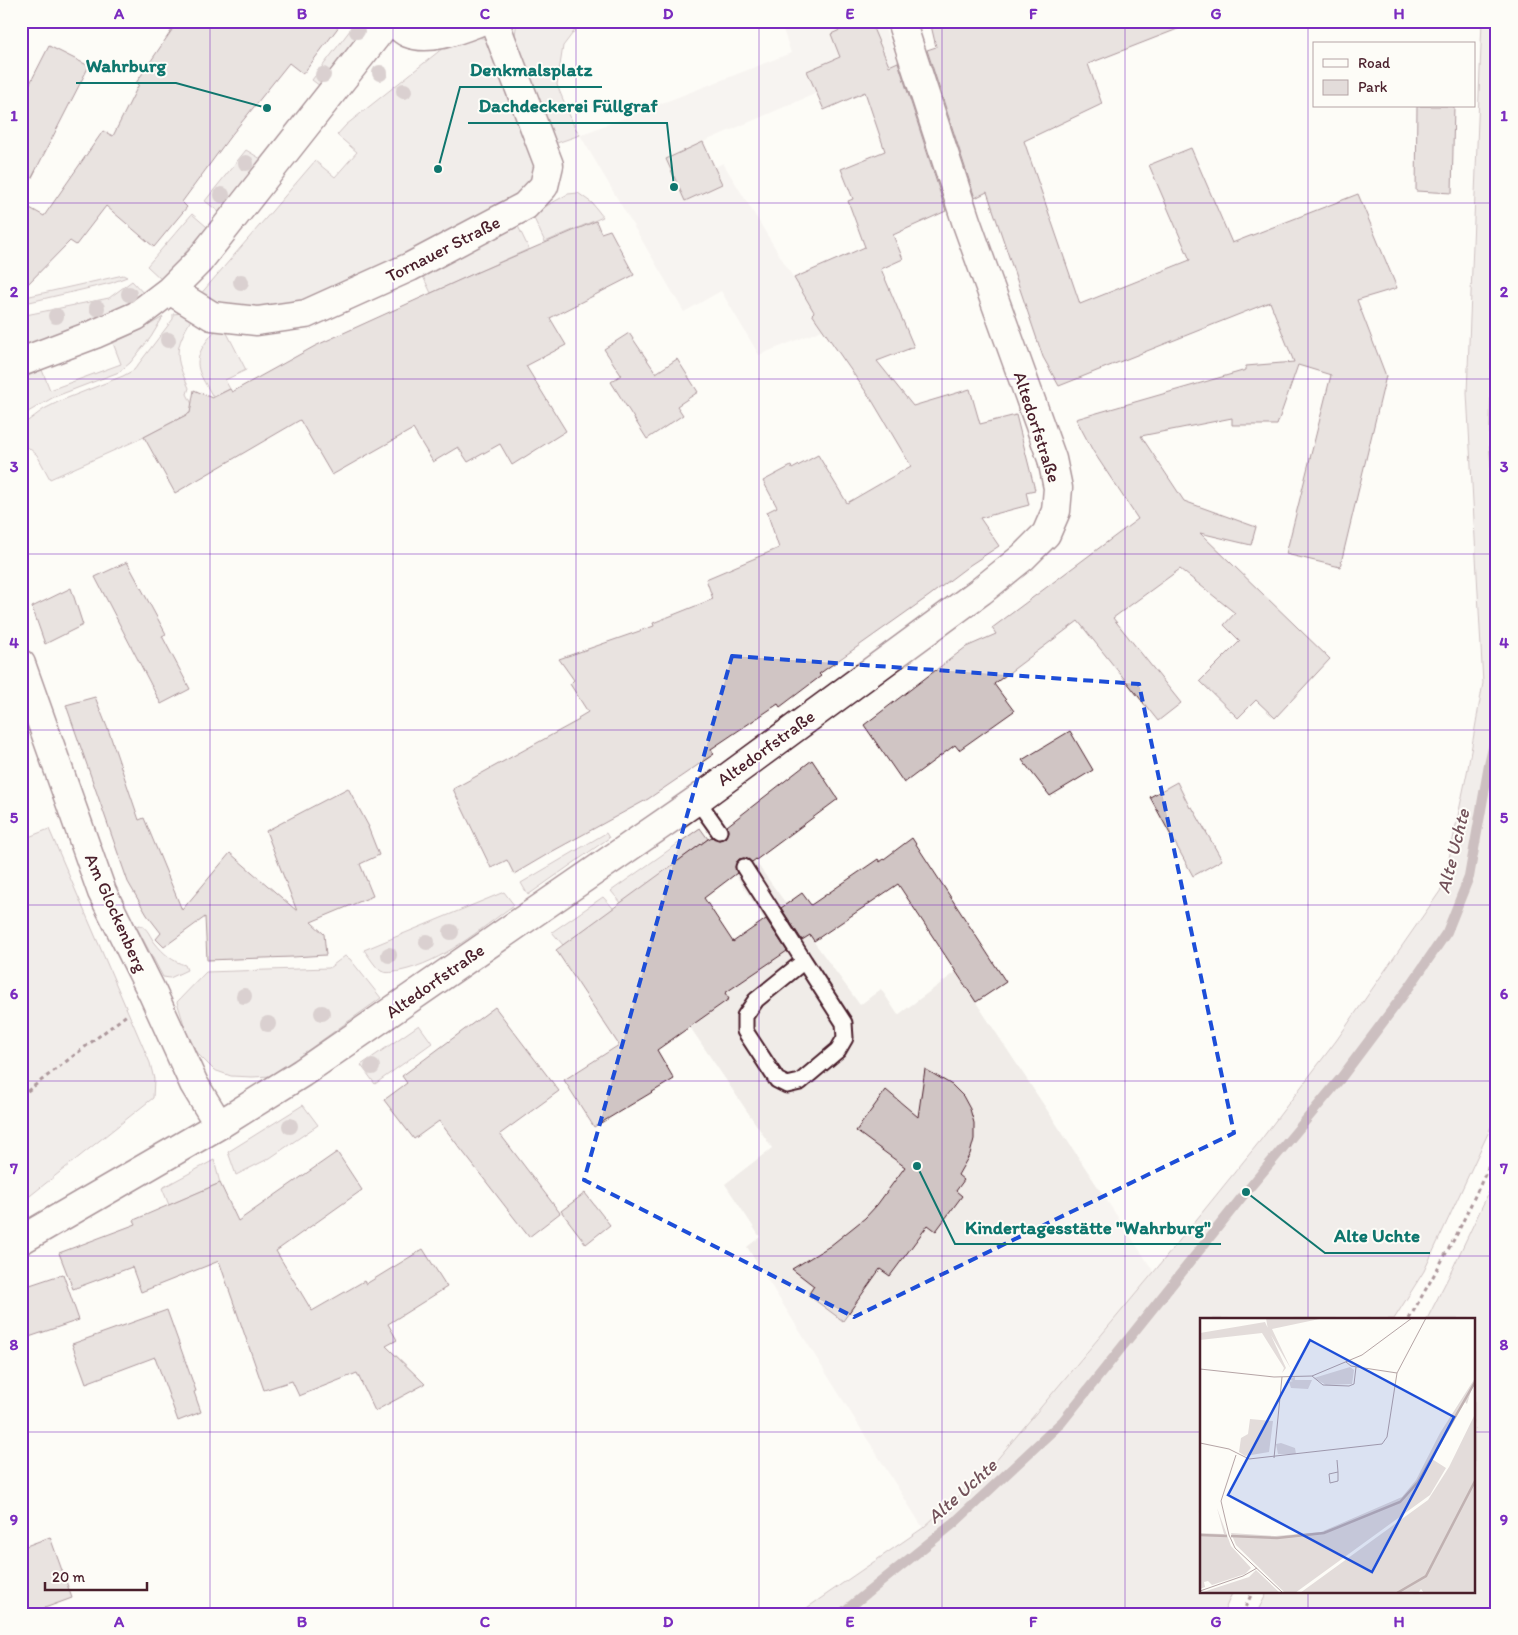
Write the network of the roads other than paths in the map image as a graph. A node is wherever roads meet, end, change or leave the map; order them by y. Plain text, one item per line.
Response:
1 (388, 21) edge
2 (392, 21) edge
3 (481, 21) edge
4 (494, 21) edge
5 (900, 21) edge
6 (170, 290) junction
7 (21, 362) edge
8 (21, 664) edge
9 (697, 800) junction
10 (718, 831) dead end
11 (744, 868) dead end
12 (804, 961) junction
13 (219, 1125) junction
14 (21, 1240) edge

1 - 6 street
2 - 3 street
4 - 6 street, Tornauer Straße
5 - 9 street, Altedorfstraße
6 - 7 street
8 - 13 street, Am Glockenberg
9 - 10 lane
9 - 13 street, Altedorfstraße
11 - 12 lane
12 - 12 lane
13 - 14 street, Altedorfstraße

